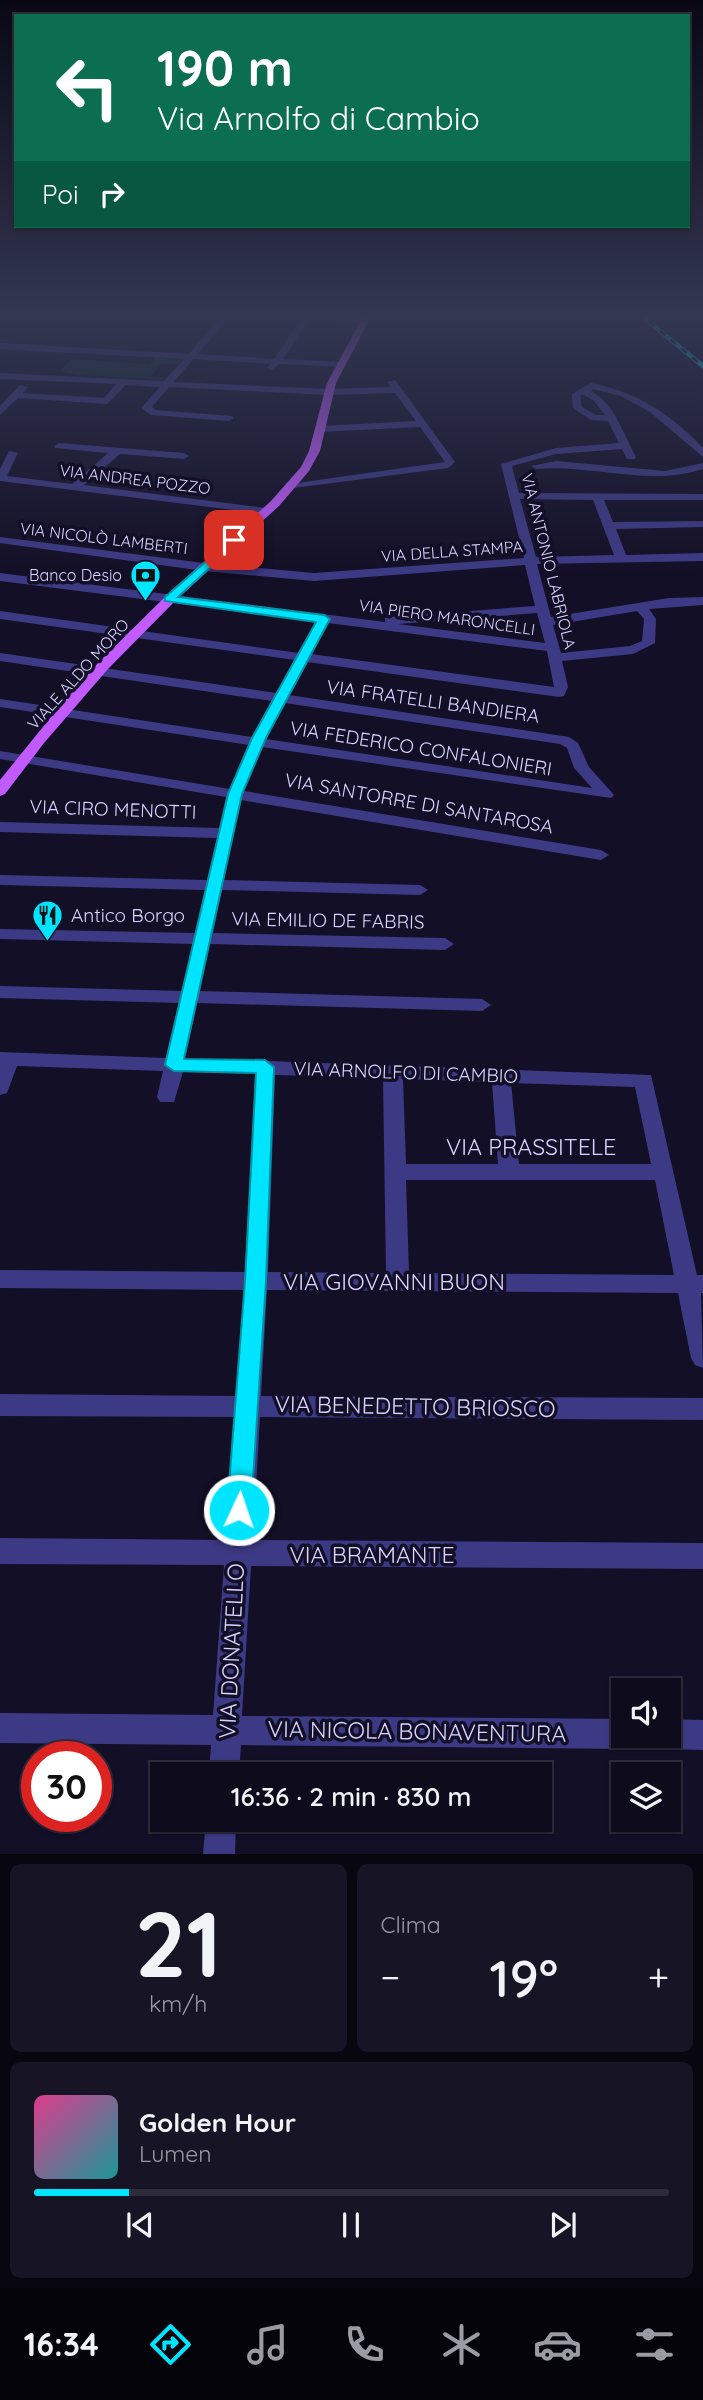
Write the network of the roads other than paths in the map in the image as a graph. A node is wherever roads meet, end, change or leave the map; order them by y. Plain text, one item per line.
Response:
1 (79, 400) edge
2 (108, 400) edge
3 (156, 400) edge
4 (326, 400) edge
5 (405, 400) edge
6 (576, 400) edge
7 (598, 400) edge
8 (636, 400) edge
9 (229, 418) dead end
10 (610, 418) junction
11 (424, 425) junction
12 (320, 429) junction
13 (58, 446) dead end
14 (624, 446) junction
15 (117, 451) junction
16 (13, 453) dead end
17 (703, 454) edge
18 (184, 456) dead end
19 (631, 457) dead end
20 (703, 466) edge
21 (508, 471) junction
22 (1, 478) edge
23 (75, 487) junction
24 (290, 487) junction
25 (515, 496) junction
26 (598, 498) junction
27 (700, 499) edge
28 (265, 511) junction
29 (703, 524) edge
30 (609, 526) junction
31 (5, 541) edge
32 (0, 551) edge
33 (703, 557) edge
34 (621, 558) junction
35 (530, 561) junction
36 (204, 567) junction
37 (0, 577) edge
38 (169, 599) junction
39 (703, 601) edge
40 (640, 607) junction
41 (0, 615) edge
42 (544, 616) junction
43 (324, 619) junction
44 (414, 625) junction
45 (136, 634) junction
46 (554, 653) junction
47 (0, 657) edge
48 (302, 658) junction
49 (100, 672) junction
50 (280, 698) junction
51 (0, 704) edge
52 (64, 713) junction
53 (256, 743) junction
54 (0, 755) edge
55 (23, 759) junction
56 (0, 791) edge
57 (235, 794) junction
58 (606, 795) joint
59 (0, 827) edge
60 (225, 833) junction
61 (601, 855) dead end
62 (0, 880) edge
63 (213, 885) junction
64 (420, 890) dead end
65 (0, 934) edge
66 (203, 939) junction
67 (445, 944) dead end
68 (0, 992) edge
69 (190, 997) junction
70 (482, 1005) dead end
71 (4, 1059) edge
72 (174, 1065) junction
73 (265, 1067) junction
74 (393, 1072) junction
75 (502, 1076) junction
76 (0, 1088) edge
77 (167, 1097) dead end
78 (397, 1172) junction
79 (509, 1172) junction
80 (664, 1172) junction
81 (0, 1279) edge
82 (398, 1280) junction
83 (256, 1281) junction
84 (695, 1284) edge
85 (703, 1358) edge
86 (245, 1404) junction
87 (0, 1405) edge
88 (703, 1409) edge
89 (0, 1551) edge
90 (236, 1553) junction
91 (703, 1556) edge
92 (0, 1728) edge
93 (227, 1728) junction
94 (611, 1734) edge
95 (681, 1734) edge
96 (703, 1735) edge
97 (225, 1762) edge
98 (220, 1832) edge
99 (219, 1854) edge

1 - 2 street
3 - 9 street
4 - 12 main road, VIALE ALDO MORO
5 - 11 street
6 - 10 street
7 - 10 street
8 - 17 street
10 - 14 street
11 - 12 street
11 - 24 street
12 - 24 main road, VIALE ALDO MORO
13 - 15 street
14 - 19 street
14 - 21 street, VIA ANTONIO LABRIOLA
15 - 18 street
15 - 23 street
16 - 22 street
20 - 21 street
21 - 25 street, VIA ANTONIO LABRIOLA
22 - 23 street, VIA ANDREA POZZO
23 - 28 street, VIA ANDREA POZZO
24 - 28 main road, VIALE ALDO MORO
25 - 26 street
25 - 35 street, VIA ANTONIO LABRIOLA
26 - 27 street
26 - 30 street
28 - 36 main road, VIALE ALDO MORO
29 - 30 street
30 - 34 street
31 - 32 street
31 - 36 street, VIA NICOLÒ LAMBERTI
33 - 34 street, VIA DELLA STAMPA
34 - 35 street, VIA DELLA STAMPA
35 - 36 street, VIA DELLA STAMPA
35 - 42 street, VIA ANTONIO LABRIOLA
36 - 38 main road, VIALE ALDO MORO
37 - 38 street, VIA PIERO MARONCELLI
38 - 43 street, VIA PIERO MARONCELLI
38 - 45 main road, VIALE ALDO MORO
39 - 40 street
40 - 42 street
40 - 46 street, VIA PIERO MARONCELLI
41 - 45 street
42 - 44 street
42 - 46 street, VIA ANTONIO LABRIOLA
43 - 44 street, VIA PIERO MARONCELLI
43 - 48 street
44 - 46 street, VIA PIERO MARONCELLI
45 - 48 street
45 - 49 main road, VIALE ALDO MORO
46 - 48 street, VIA ANTONIO LABRIOLA
47 - 49 street, VIA FRATELLI BANDIERA
48 - 50 street
49 - 50 street, VIA FRATELLI BANDIERA
49 - 52 main road, VIALE ALDO MORO
50 - 53 street
50 - 58 street, VIA FRATELLI BANDIERA
51 - 52 street, VIA FEDERICO CONFALONIERI
52 - 53 street, VIA FEDERICO CONFALONIERI
52 - 55 main road, VIALE ALDO MORO
53 - 57 street
53 - 58 street, VIA FEDERICO CONFALONIERI
54 - 55 street, VIA SANTORRE DI SANTAROSA
55 - 56 main road, VIALE ALDO MORO
55 - 57 street, VIA SANTORRE DI SANTAROSA
57 - 60 street
57 - 61 street, VIA SANTORRE DI SANTAROSA
59 - 60 street, VIA CIRO MENOTTI
60 - 63 street
62 - 63 street
63 - 64 street
63 - 66 street
65 - 66 street, VIA EMILIO DE FABRIS
66 - 67 street, VIA EMILIO DE FABRIS
66 - 69 street
68 - 69 street
69 - 70 street
69 - 72 street
71 - 72 street, VIA ARNOLFO DI CAMBIO
71 - 76 street
72 - 73 street, VIA ARNOLFO DI CAMBIO
72 - 77 street
73 - 74 street, VIA ARNOLFO DI CAMBIO
73 - 83 street, VIA DONATELLO
74 - 75 street, VIA ARNOLFO DI CAMBIO
74 - 78 street
75 - 79 street
75 - 80 street, VIA ARNOLFO DI CAMBIO
78 - 79 street, VIA PRASSITELE
78 - 82 street
79 - 80 street, VIA PRASSITELE
80 - 84 street
81 - 83 street, VIA GIOVANNI BUON
82 - 83 street, VIA GIOVANNI BUON
82 - 84 street, VIA GIOVANNI BUON
83 - 86 street, VIA DONATELLO
84 - 85 street
86 - 87 street, VIA BENEDETTO BRIOSCO
86 - 88 street, VIA BENEDETTO BRIOSCO
86 - 90 street, VIA DONATELLO
89 - 90 street, VIA BRAMANTE
90 - 91 street, VIA BRAMANTE
90 - 93 street, VIA DONATELLO
92 - 93 street, VIA NICOLA BONAVENTURA
93 - 94 street, VIA NICOLA BONAVENTURA
93 - 97 street, VIA DONATELLO
95 - 96 street
98 - 99 street

